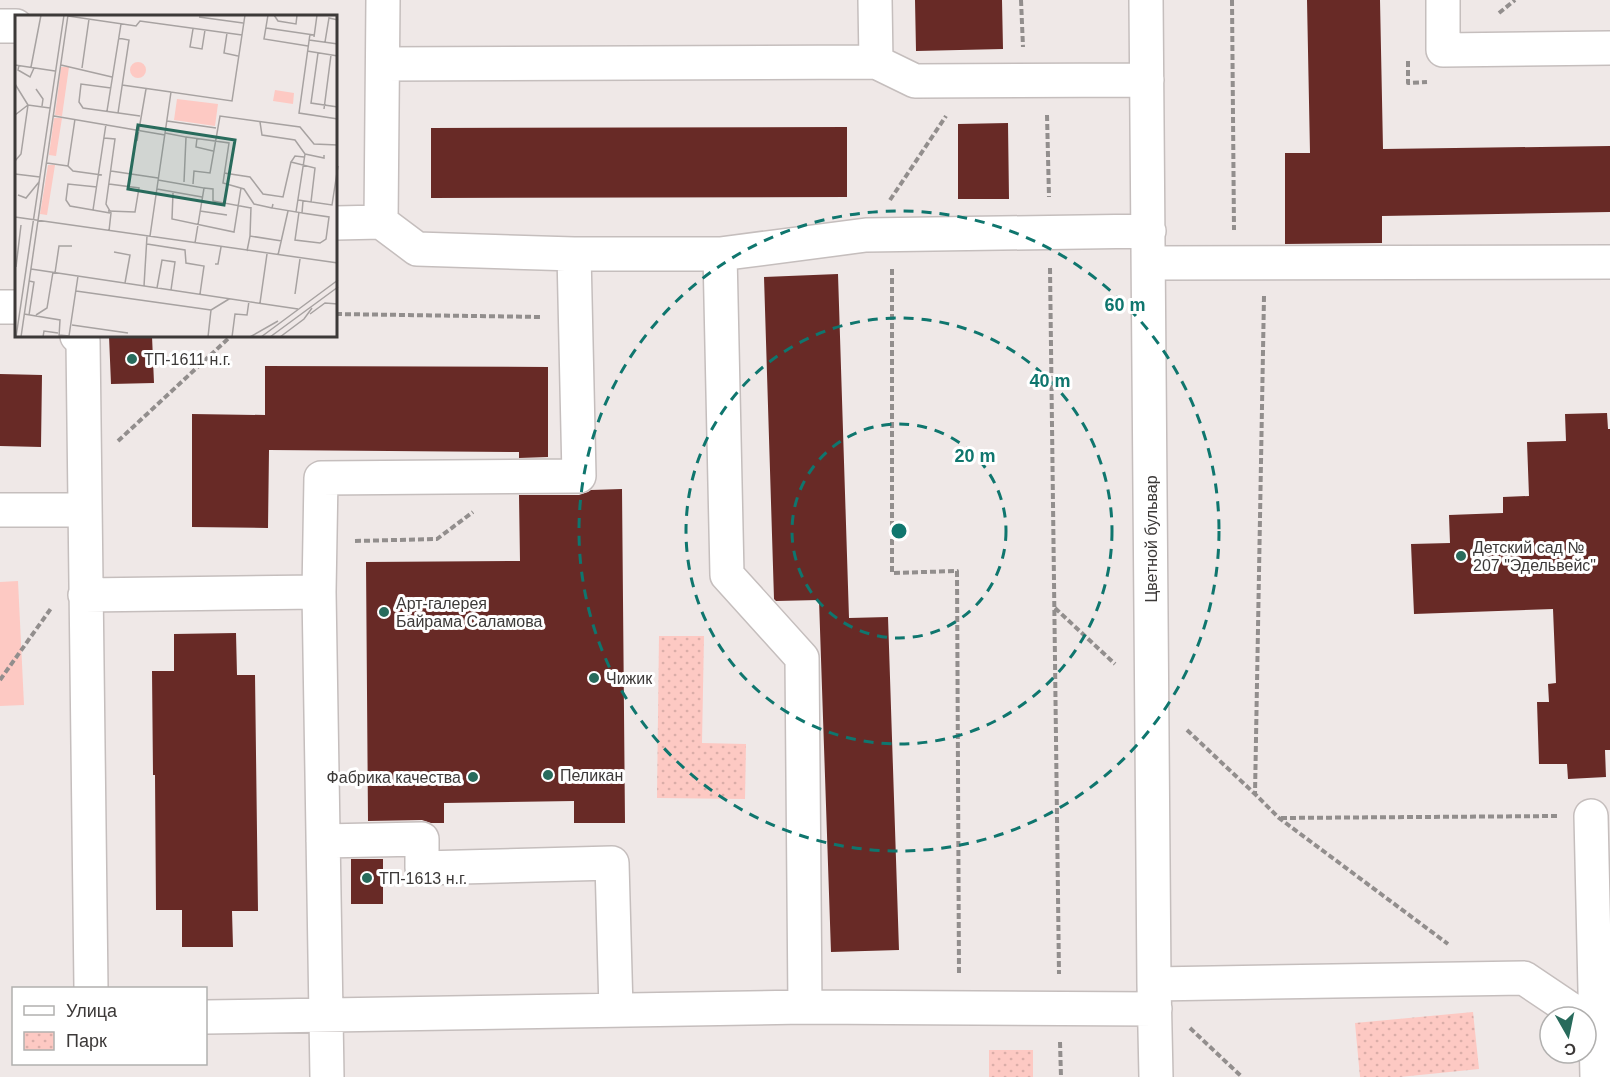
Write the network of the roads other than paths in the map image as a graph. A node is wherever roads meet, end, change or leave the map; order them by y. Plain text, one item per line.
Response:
1 (383, 0) edge
2 (875, 0) edge
3 (1146, 0) edge
4 (1443, 0) edge
5 (1610, 48) edge
6 (876, 62) junction
7 (383, 64) junction
8 (1147, 80) junction
9 (381, 222) junction
10 (338, 224) edge
11 (1149, 247) junction
12 (574, 254) junction
13 (720, 254) junction
14 (1610, 262) edge
15 (79, 338) edge
16 (0, 510) edge
17 (84, 510) junction
18 (85, 582) junction
19 (319, 592) junction
20 (1592, 816) road end
21 (323, 840) junction
22 (91, 987) edge
23 (1154, 1005) junction
24 (1566, 1005) edge
25 (1593, 1005) edge
26 (805, 1007) junction
27 (616, 1010) junction
28 (326, 1015) junction
29 (207, 1017) edge
30 (327, 1077) edge
31 (1156, 1077) edge

1 - 7 street
2 - 6 street
3 - 8 street, Цветной бульвар
4 - 5 street
6 - 7 street
6 - 8 street
7 - 9 street
8 - 11 street, Цветной бульвар
9 - 10 street
9 - 12 street
11 - 13 street
11 - 14 street
11 - 23 street, Цветной бульвар
12 - 13 street
12 - 19 street
13 - 26 street
15 - 17 street
16 - 17 street
17 - 18 street
18 - 19 street
18 - 22 street
19 - 21 street
20 - 25 street
21 - 27 street
21 - 28 street
23 - 24 street
23 - 26 street
23 - 31 street, Цветной бульвар
26 - 27 street
27 - 28 street
28 - 29 street
28 - 30 street

